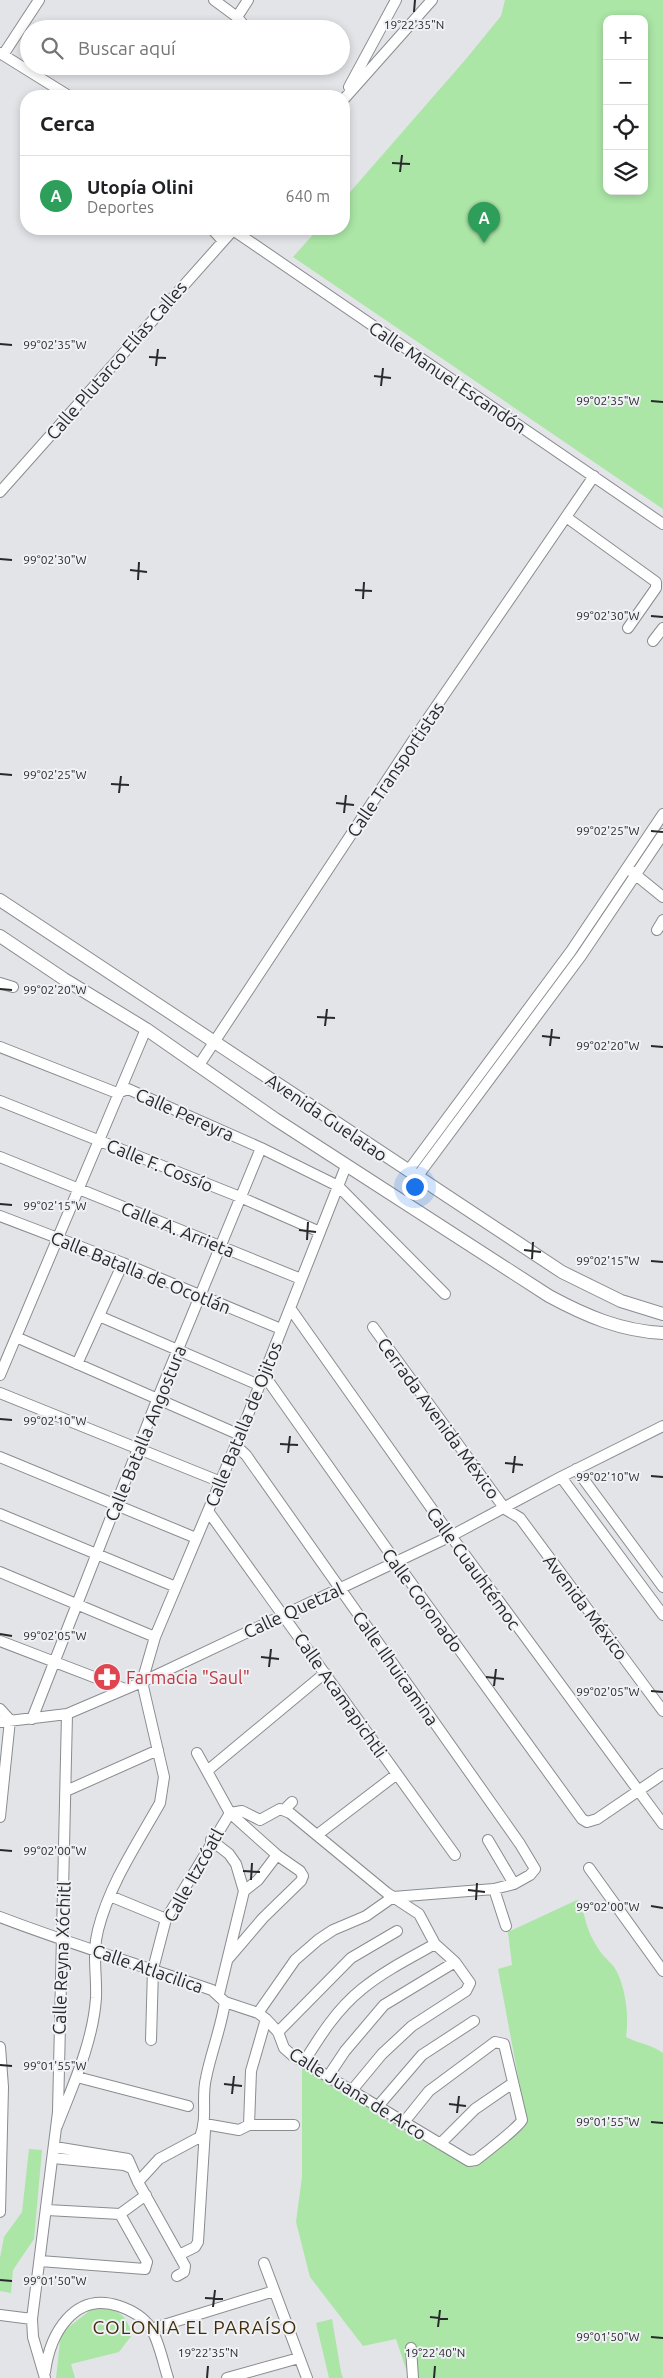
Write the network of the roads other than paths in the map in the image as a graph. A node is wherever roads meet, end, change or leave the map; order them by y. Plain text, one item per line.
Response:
1 (39, 0) edge
2 (214, 0) edge
3 (248, 0) edge
4 (396, 0) edge
5 (432, 0) edge
6 (237, 17) junction
7 (25, 20) edge
8 (240, 20) edge
9 (20, 28) edge
10 (2, 54) edge
11 (20, 65) edge
12 (36, 75) edge
13 (59, 90) edge
14 (348, 90) edge
15 (350, 90) edge
16 (217, 235) edge
17 (227, 235) edge
18 (242, 235) edge
19 (222, 240) junction
20 (594, 476) junction
21 (0, 492) edge
22 (566, 517) junction
23 (663, 524) edge
24 (628, 628) dead end
25 (663, 628) edge
26 (653, 641) dead end
27 (663, 814) edge
28 (663, 834) edge
29 (626, 868) junction
30 (636, 874) junction
31 (663, 897) edge
32 (0, 900) edge
33 (600, 906) junction
34 (610, 913) junction
35 (663, 920) edge
36 (656, 930) dead end
37 (2, 941) edge
38 (576, 954) junction
39 (0, 983) edge
40 (13, 987) dead end
41 (146, 1029) junction
42 (214, 1042) junction
43 (0, 1047) edge
44 (200, 1065) junction
45 (117, 1093) junction
46 (0, 1101) edge
47 (97, 1140) junction
48 (262, 1148) junction
49 (0, 1157) edge
50 (346, 1166) junction
51 (413, 1174) junction
52 (338, 1186) junction
53 (77, 1189) junction
54 (240, 1197) junction
55 (0, 1216) edge
56 (320, 1232) junction
57 (56, 1238) junction
58 (221, 1245) junction
59 (123, 1263) junction
60 (301, 1279) junction
61 (445, 1294) dead end
62 (200, 1296) junction
63 (290, 1308) junction
64 (663, 1314) edge
65 (99, 1316) junction
66 (374, 1326) dead end
67 (282, 1329) junction
68 (663, 1333) edge
69 (16, 1337) junction
70 (178, 1351) junction
71 (3, 1358) edge
72 (77, 1364) junction
73 (0, 1375) edge
74 (264, 1375) junction
75 (260, 1385) junction
76 (0, 1393) edge
77 (157, 1400) junction
78 (663, 1426) edge
79 (240, 1435) junction
80 (235, 1445) junction
81 (138, 1450) junction
82 (0, 1457) edge
83 (576, 1469) junction
84 (560, 1477) junction
85 (221, 1482) junction
86 (116, 1506) junction
87 (505, 1509) junction
88 (208, 1511) junction
89 (0, 1514) edge
90 (623, 1533) junction
91 (451, 1536) junction
92 (196, 1538) junction
93 (609, 1541) junction
94 (96, 1554) junction
95 (396, 1562) junction
96 (0, 1572) edge
97 (176, 1587) junction
98 (663, 1587) edge
99 (340, 1588) junction
100 (76, 1605) junction
101 (284, 1614) junction
102 (663, 1615) edge
103 (155, 1636) junction
104 (0, 1641) edge
105 (54, 1662) junction
106 (325, 1673) junction
107 (142, 1682) junction
108 (125, 1689) junction
109 (0, 1709) edge
110 (663, 1710) edge
111 (67, 1714) junction
112 (32, 1719) junction
113 (5, 1721) edge
114 (158, 1750) junction
115 (197, 1752) dead end
116 (207, 1771) junction
117 (397, 1774) junction
118 (663, 1774) edge
119 (66, 1791) junction
120 (638, 1791) junction
121 (0, 1812) edge
122 (230, 1812) junction
123 (663, 1824) edge
124 (316, 1836) junction
125 (211, 1840) junction
126 (488, 1840) dead end
127 (277, 1855) junction
128 (455, 1855) dead end
129 (589, 1868) dead end
130 (514, 1884) junction
131 (494, 1889) junction
132 (244, 1891) junction
133 (110, 1896) junction
134 (393, 1898) junction
135 (0, 1917) edge
136 (166, 1919) junction
137 (506, 1926) dead end
138 (397, 1931) dead end
139 (60, 1940) junction
140 (435, 1944) junction
141 (94, 1949) junction
142 (228, 1959) junction
143 (455, 1962) junction
144 (153, 1969) junction
145 (663, 1971) edge
146 (219, 1995) junction
147 (262, 2016) junction
148 (474, 2022) dead end
149 (278, 2032) junction
150 (151, 2040) dead end
151 (0, 2047) edge
152 (304, 2062) junction
153 (329, 2075) junction
154 (77, 2077) junction
155 (513, 2083) junction
156 (2, 2087) edge
157 (353, 2090) junction
158 (379, 2105) junction
159 (188, 2106) dead end
160 (404, 2122) junction
161 (205, 2124) junction
162 (249, 2125) junction
163 (294, 2125) dead end
164 (57, 2126) junction
165 (440, 2144) junction
166 (55, 2147) junction
167 (1, 2148) edge
168 (53, 2158) junction
169 (131, 2168) junction
170 (138, 2182) junction
171 (146, 2195) junction
172 (47, 2210) junction
173 (0, 2212) edge
174 (120, 2214) junction
175 (179, 2255) junction
176 (40, 2261) junction
177 (264, 2263) dead end
178 (177, 2276) dead end
179 (274, 2291) junction
180 (0, 2315) edge
181 (32, 2320) junction
182 (152, 2329) junction
183 (411, 2348) dead end
184 (299, 2358) junction
185 (45, 2378) edge
186 (168, 2378) edge
187 (228, 2378) edge
188 (307, 2378) edge
189 (413, 2378) edge

1 - 7 street
2 - 6 street
3 - 6 street
4 - 14 street
5 - 15 street
6 - 8 street
9 - 10 street
10 - 11 street
12 - 13 street
16 - 19 street
17 - 19 street, Calle Plutarco Elías Calles
18 - 20 street, Calle Manuel Escandón
19 - 21 street, Calle Plutarco Elías Calles
20 - 22 street, Calle Transportistas
20 - 23 street, Calle Manuel Escandón
22 - 24 street
22 - 42 street, Calle Transportistas
25 - 26 street
27 - 29 street
28 - 30 street
29 - 30 street
29 - 33 street
30 - 31 street
30 - 34 street
32 - 42 main road, Avenida Guelatao
33 - 34 street
33 - 38 street
34 - 38 street
35 - 36 street
37 - 41 main road, Avenida Guelatao
38 - 51 street
39 - 40 street
41 - 44 main road, Avenida Guelatao
41 - 45 street
42 - 44 street, Calle Transportistas
42 - 51 main road, Avenida Guelatao
43 - 45 street, Calle Pereyra
44 - 50 main road, Avenida Guelatao
45 - 47 street
45 - 48 street, Calle Pereyra
46 - 47 street, Calle F. Cossío
47 - 53 street
47 - 54 street, Calle F. Cossío
48 - 52 street, Calle Pereyra
48 - 54 street, Calle Batalla Angostura
49 - 53 street, Calle A. Arrieta
50 - 52 street, Calle Batalla de Ojitos
50 - 68 main road, Avenida Guelatao
51 - 64 main road, Avenida Guelatao
52 - 56 street, Calle Batalla de Ojitos
52 - 61 street, Calle Pereyra
53 - 57 street
53 - 58 street, Calle A. Arrieta
54 - 56 street, Calle F. Cossío
54 - 58 street, Calle Batalla Angostura
55 - 57 street, Calle Batalla de Ocotlán
56 - 60 street, Calle Batalla de Ojitos
57 - 59 street, Calle Batalla de Ocotlán
57 - 69 street
58 - 60 street, Calle A. Arrieta
58 - 62 street, Calle Batalla Angostura
59 - 62 street, Calle Batalla de Ocotlán
59 - 65 street
60 - 63 street, Calle Batalla de Ojitos
62 - 67 street, Calle Batalla de Ocotlán
62 - 70 street, Calle Batalla Angostura
63 - 67 street, Calle Batalla de Ojitos
63 - 91 street, Calle Cuauhtémoc
65 - 70 street
65 - 72 street
66 - 87 street, Cerrada Avenida México
67 - 74 street, Calle Batalla de Ojitos
69 - 71 street
69 - 72 street
70 - 75 street
70 - 77 street, Calle Batalla Angostura
71 - 73 street
72 - 77 street
74 - 75 street, Calle Batalla de Ojitos
74 - 95 street, Calle Coronado
75 - 79 street, Calle Batalla de Ojitos
76 - 81 street
77 - 79 street
77 - 81 street, Calle Batalla Angostura
78 - 83 street, Calle Quetzal
79 - 80 street, Calle Batalla de Ojitos
80 - 85 street, Calle Batalla de Ojitos
80 - 99 street, Calle Ilhuicamina
81 - 85 street
81 - 86 street, Calle Batalla Angostura
82 - 86 street
83 - 84 street, Calle Quetzal
83 - 90 street
84 - 87 street, Calle Quetzal
84 - 93 street
85 - 88 street, Calle Batalla de Ojitos
86 - 92 street
86 - 94 street, Calle Batalla Angostura
87 - 91 street, Calle Quetzal
87 - 110 street, Avenida México
88 - 92 street, Calle Batalla de Ojitos
88 - 101 street, Calle Acamapichtli
89 - 94 street
90 - 93 street
90 - 98 street
91 - 95 street, Calle Quetzal
91 - 120 street, Calle Cuauhtémoc
92 - 97 street, Calle Batalla de Ojitos
93 - 102 street
94 - 97 street
94 - 100 street, Calle Batalla Angostura
95 - 99 street, Calle Quetzal
95 - 120 street, Calle Coronado
96 - 100 street
97 - 103 street, Calle Batalla de Ojitos
99 - 101 street, Calle Quetzal
99 - 130 street, Calle Ilhuicamina
100 - 103 street
100 - 105 street, Calle Batalla Angostura
101 - 106 street, Calle Acamapichtli
101 - 107 street, Calle Quetzal
103 - 107 street, Calle Batalla de Ojitos
104 - 105 street
105 - 108 street
105 - 112 street, Calle Batalla Angostura
106 - 116 street
106 - 117 street, Calle Acamapichtli
107 - 108 street, Calle Quetzal
107 - 114 street
108 - 111 street, Calle Quetzal
109 - 113 street
111 - 112 street, Calle Quetzal
111 - 119 street, Calle Reyna Xóchitl
112 - 113 street, Calle Quetzal
113 - 121 street
114 - 119 street
114 - 133 street
115 - 116 street, Calle Itzcóatl
116 - 122 street, Calle Itzcóatl
117 - 124 street
117 - 128 street, Calle Acamapichtli
118 - 120 street
119 - 139 street, Calle Reyna Xóchitl
120 - 123 street, Calle Cuauhtémoc
122 - 124 street
122 - 125 street, Calle Itzcóatl
122 - 127 street, Calle Itzcóatl
124 - 134 street
125 - 132 street
125 - 136 street, Calle Itzcóatl
126 - 130 street
127 - 132 street
127 - 142 street
129 - 145 street
130 - 131 street
131 - 134 street
131 - 137 street
132 - 142 street
133 - 136 street
133 - 141 street
134 - 140 street
134 - 147 street
135 - 139 street, Calle Atlacilica
136 - 144 street, Calle Itzcóatl
138 - 149 street
139 - 141 street, Calle Atlacilica
139 - 164 street, Calle Reyna Xóchitl
140 - 143 street
140 - 152 street
141 - 144 street, Calle Atlacilica
141 - 154 street
142 - 146 street
143 - 153 street
143 - 157 street
144 - 146 street, Calle Atlacilica
144 - 150 street, Calle Itzcóatl
146 - 147 street, Calle Juana de Arco
146 - 161 street
147 - 149 street, Calle Juana de Arco
147 - 162 street
148 - 158 street
149 - 152 street, Calle Juana de Arco
151 - 156 street
152 - 153 street, Calle Juana de Arco
153 - 157 street, Calle Juana de Arco
154 - 159 street
154 - 164 street
155 - 160 street
155 - 165 street
155 - 165 street, Calle Juana de Arco
156 - 167 street
157 - 158 street, Calle Juana de Arco
158 - 160 street, Calle Juana de Arco
160 - 165 street, Calle Juana de Arco
161 - 162 street
161 - 170 street
161 - 175 street
162 - 163 street
164 - 166 street, Calle Reyna Xóchitl
166 - 168 street, Calle Reyna Xóchitl
166 - 169 street
167 - 173 street
168 - 169 street
168 - 172 street, Calle Reyna Xóchitl
169 - 170 street
170 - 171 street
171 - 174 street
171 - 175 street
172 - 174 street
172 - 176 street, Calle Reyna Xóchitl
174 - 176 street
175 - 178 street
176 - 181 street, Calle Reyna Xóchitl
177 - 179 street
179 - 182 street
179 - 184 street
180 - 181 street
181 - 185 street, Calle Reyna Xóchitl
182 - 185 street
182 - 186 street
183 - 189 street
184 - 187 street
184 - 188 street

